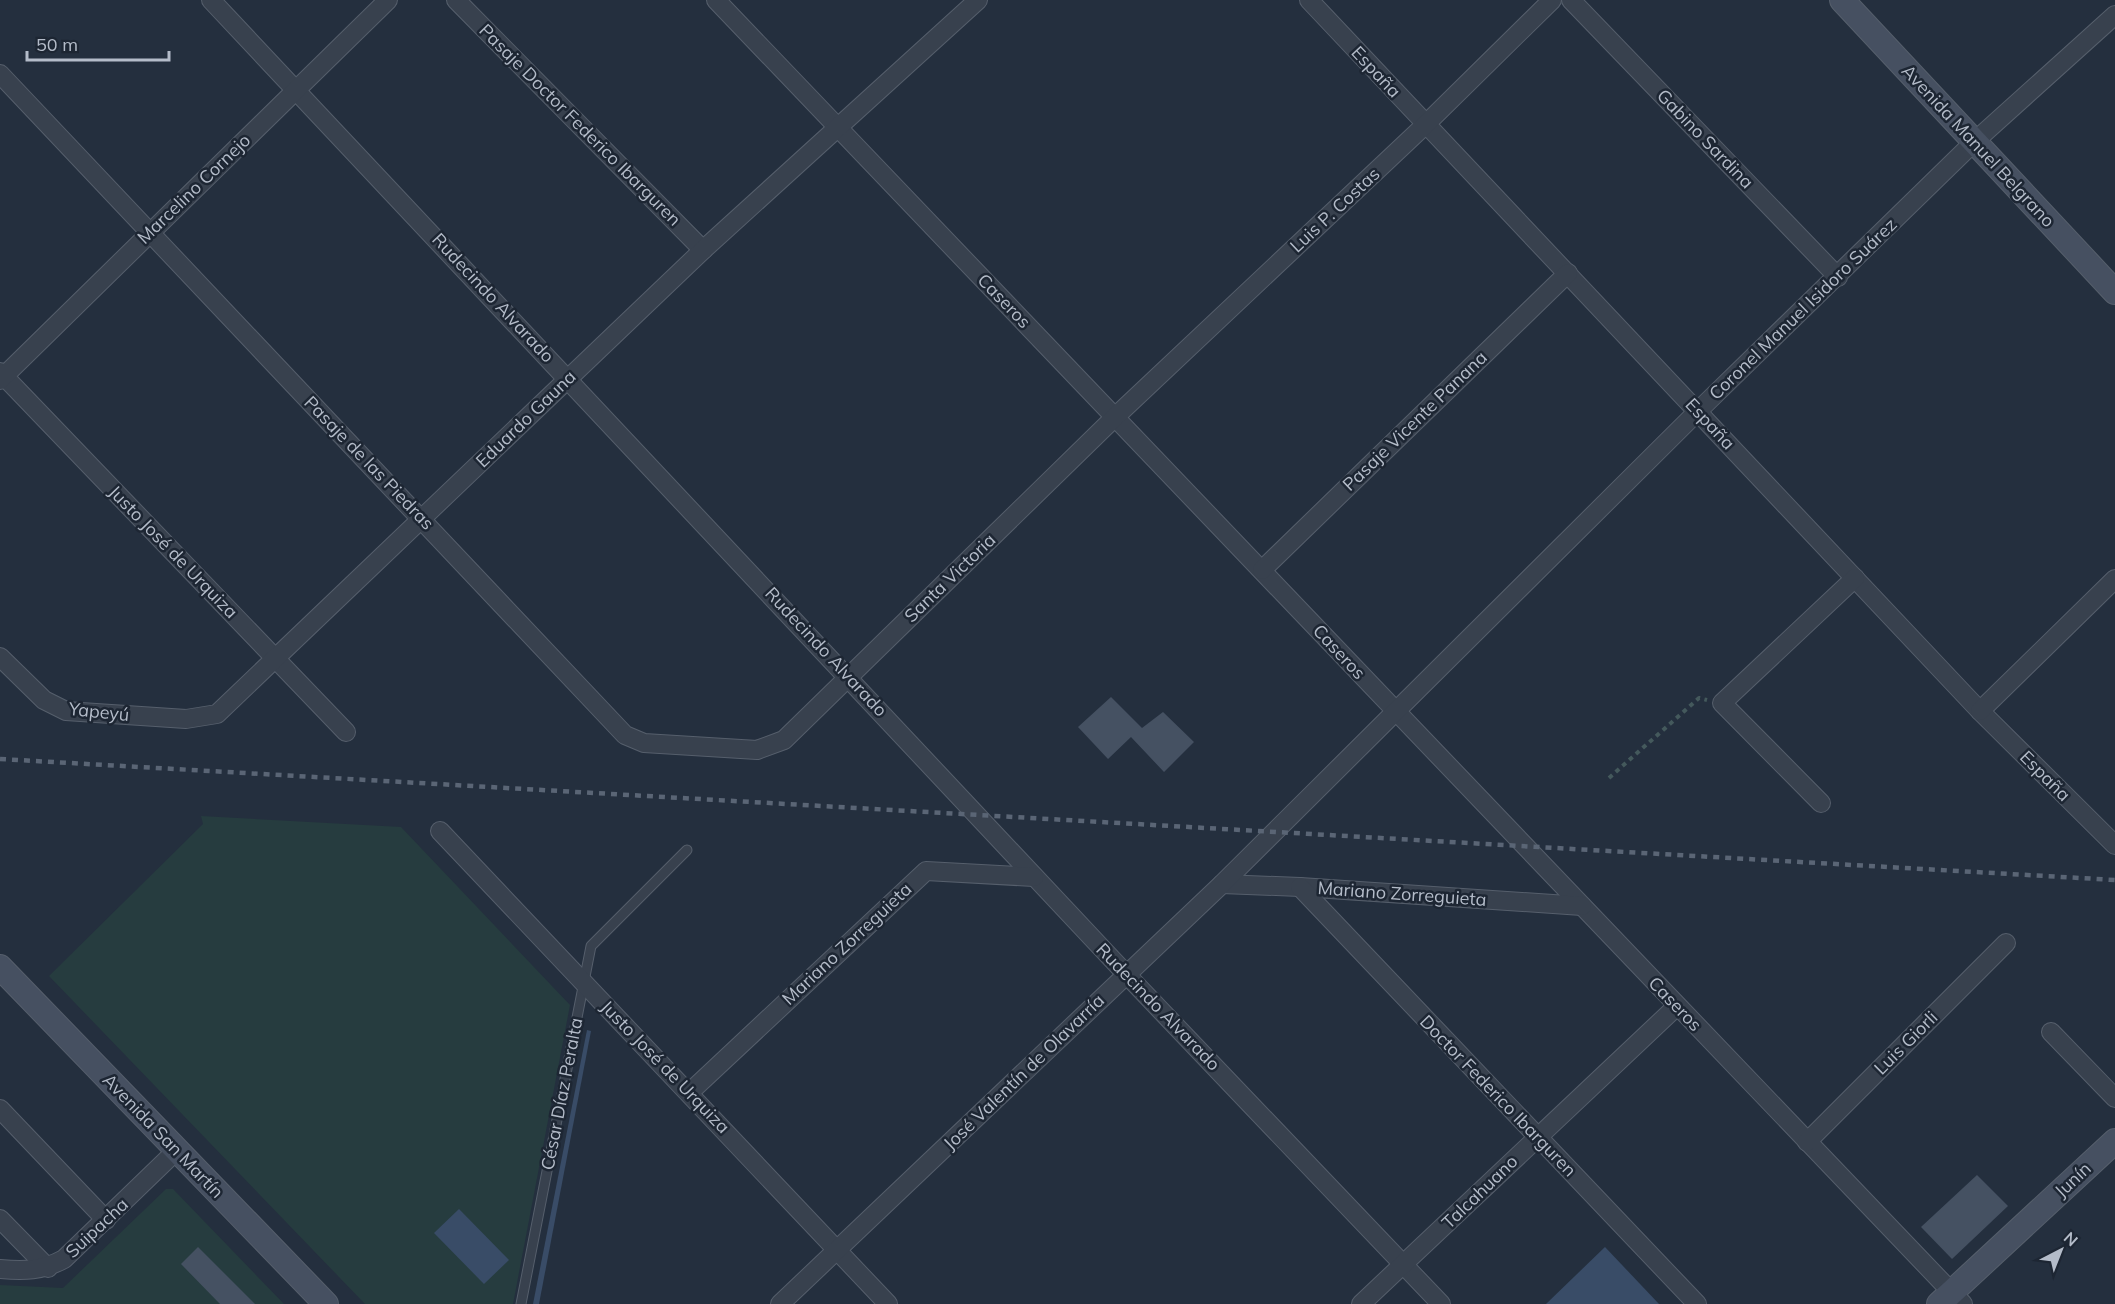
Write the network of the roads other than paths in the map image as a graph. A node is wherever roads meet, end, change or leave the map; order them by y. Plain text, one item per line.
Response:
1 (211, 0) edge
2 (388, 0) edge
3 (456, 0) edge
4 (716, 0) edge
5 (978, 0) edge
6 (1309, 0) edge
7 (1552, 0) edge
8 (1571, 0) edge
9 (1842, 0) edge
10 (2115, 15) edge
11 (0, 74) edge
12 (296, 90) junction
13 (1425, 124) junction
14 (838, 129) junction
15 (1974, 142) junction
16 (149, 233) junction
17 (703, 250) junction
18 (1568, 273) junction
19 (1838, 277) junction
20 (2115, 292) edge
21 (1, 376) edge
22 (569, 378) junction
23 (1698, 411) junction
24 (1116, 417) junction
25 (422, 519) junction
26 (1262, 570) junction
27 (1855, 578) junction
28 (2115, 579) edge
29 (0, 657) edge
30 (276, 660) junction
31 (849, 676) junction
32 (1395, 711) junction
33 (1980, 711) junction
34 (217, 714) joint
35 (346, 732) dead end
36 (784, 740) joint
37 (1821, 803) dead end
38 (440, 831) dead end
39 (2115, 845) edge
40 (687, 850) dead end
41 (1034, 877) junction
42 (1222, 884) junction
43 (1300, 887) junction
44 (1582, 906) junction
45 (2006, 943) dead end
46 (0, 967) edge
47 (1126, 974) junction
48 (584, 982) junction
49 (1677, 1006) junction
50 (2051, 1032) dead end
51 (690, 1092) junction
52 (2115, 1098) edge
53 (0, 1109) edge
54 (1538, 1137) junction
55 (2115, 1141) edge
56 (1807, 1142) junction
57 (177, 1150) junction
58 (0, 1219) edge
59 (106, 1220) junction
60 (837, 1251) junction
61 (1403, 1265) junction
62 (48, 1268) junction
63 (0, 1269) edge
64 (1951, 1300) edge
65 (326, 1304) edge
66 (521, 1304) edge
67 (780, 1304) edge
68 (888, 1304) edge
69 (1361, 1304) edge
70 (1441, 1304) edge
71 (1697, 1304) edge

1 - 12 street, Rudecindo Alvarado
2 - 12 street, Marcelino Cornejo
3 - 17 street, Pasaje Doctor Federico Ibarguren
4 - 14 street, Caseros
5 - 14 street, Eduardo Gauna
6 - 13 street, España
7 - 13 street, Luis P. Costas
8 - 19 street, Gabino Sardina
9 - 15 main road, Avenida Manuel Belgrano
10 - 15 street, Coronel Manuel Isidoro Suárez
11 - 16 street, Pasaje de las Piedras
12 - 16 street, Marcelino Cornejo
12 - 22 street, Rudecindo Alvarado
13 - 18 street, España
13 - 24 street, Luis P. Costas
14 - 17 street, Eduardo Gauna
14 - 24 street, Caseros
15 - 19 street, Coronel Manuel Isidoro Suárez
15 - 20 main road, Avenida Manuel Belgrano
16 - 21 street, Marcelino Cornejo
16 - 25 street, Pasaje de las Piedras
17 - 22 street, Eduardo Gauna
18 - 23 street, España
18 - 26 street, Pasaje Vicente Panana
19 - 23 street, Coronel Manuel Isidoro Suárez
21 - 30 street, Justo José de Urquiza
22 - 25 street, Eduardo Gauna
22 - 31 street, Rudecindo Alvarado
23 - 27 street, España
23 - 32 street, Coronel Manuel Isidoro Suárez
24 - 26 street, Caseros
24 - 31 street, Santa Victoria
25 - 30 street, Eduardo Gauna
25 - 36 street, Pasaje de las Piedras
26 - 32 street, Caseros
27 - 33 street, España
27 - 37 street
28 - 33 street
29 - 34 street, Yapeyú
30 - 34 street, Eduardo Gauna
30 - 35 street, Justo José de Urquiza
31 - 36 street, Santa Victoria
31 - 41 street, Rudecindo Alvarado
32 - 42 street, José Valentín de Olavarría
32 - 44 street, Caseros
33 - 39 street, España
38 - 48 street, Justo José de Urquiza
40 - 48 lane, César Díaz Peralta
41 - 47 street, Rudecindo Alvarado
41 - 51 street, Mariano Zorreguieta
42 - 43 street, Mariano Zorreguieta
42 - 47 street, José Valentín de Olavarría
43 - 44 street, Mariano Zorreguieta
43 - 54 street, Doctor Federico Ibarguren
44 - 49 street, Caseros
45 - 56 street, Luis Giorli
46 - 57 main road, Avenida San Martín
47 - 60 street, José Valentín de Olavarría
47 - 61 street, Rudecindo Alvarado
48 - 51 street, Justo José de Urquiza
48 - 66 lane, César Díaz Peralta
49 - 54 street, Talcahuano
49 - 56 street, Caseros
50 - 52 street
51 - 60 street, Justo José de Urquiza
53 - 59 street
54 - 61 street, Talcahuano
54 - 71 street, Doctor Federico Ibarguren
55 - 64 main road, Junín
56 - 64 street, Caseros
57 - 59 street, Suipacha
57 - 65 main road, Avenida San Martín
58 - 62 street
59 - 62 street, Suipacha
60 - 67 street, José Valentín de Olavarría
60 - 68 street, Justo José de Urquiza
61 - 69 street, Talcahuano
61 - 70 street, Rudecindo Alvarado
62 - 63 street, Suipacha

